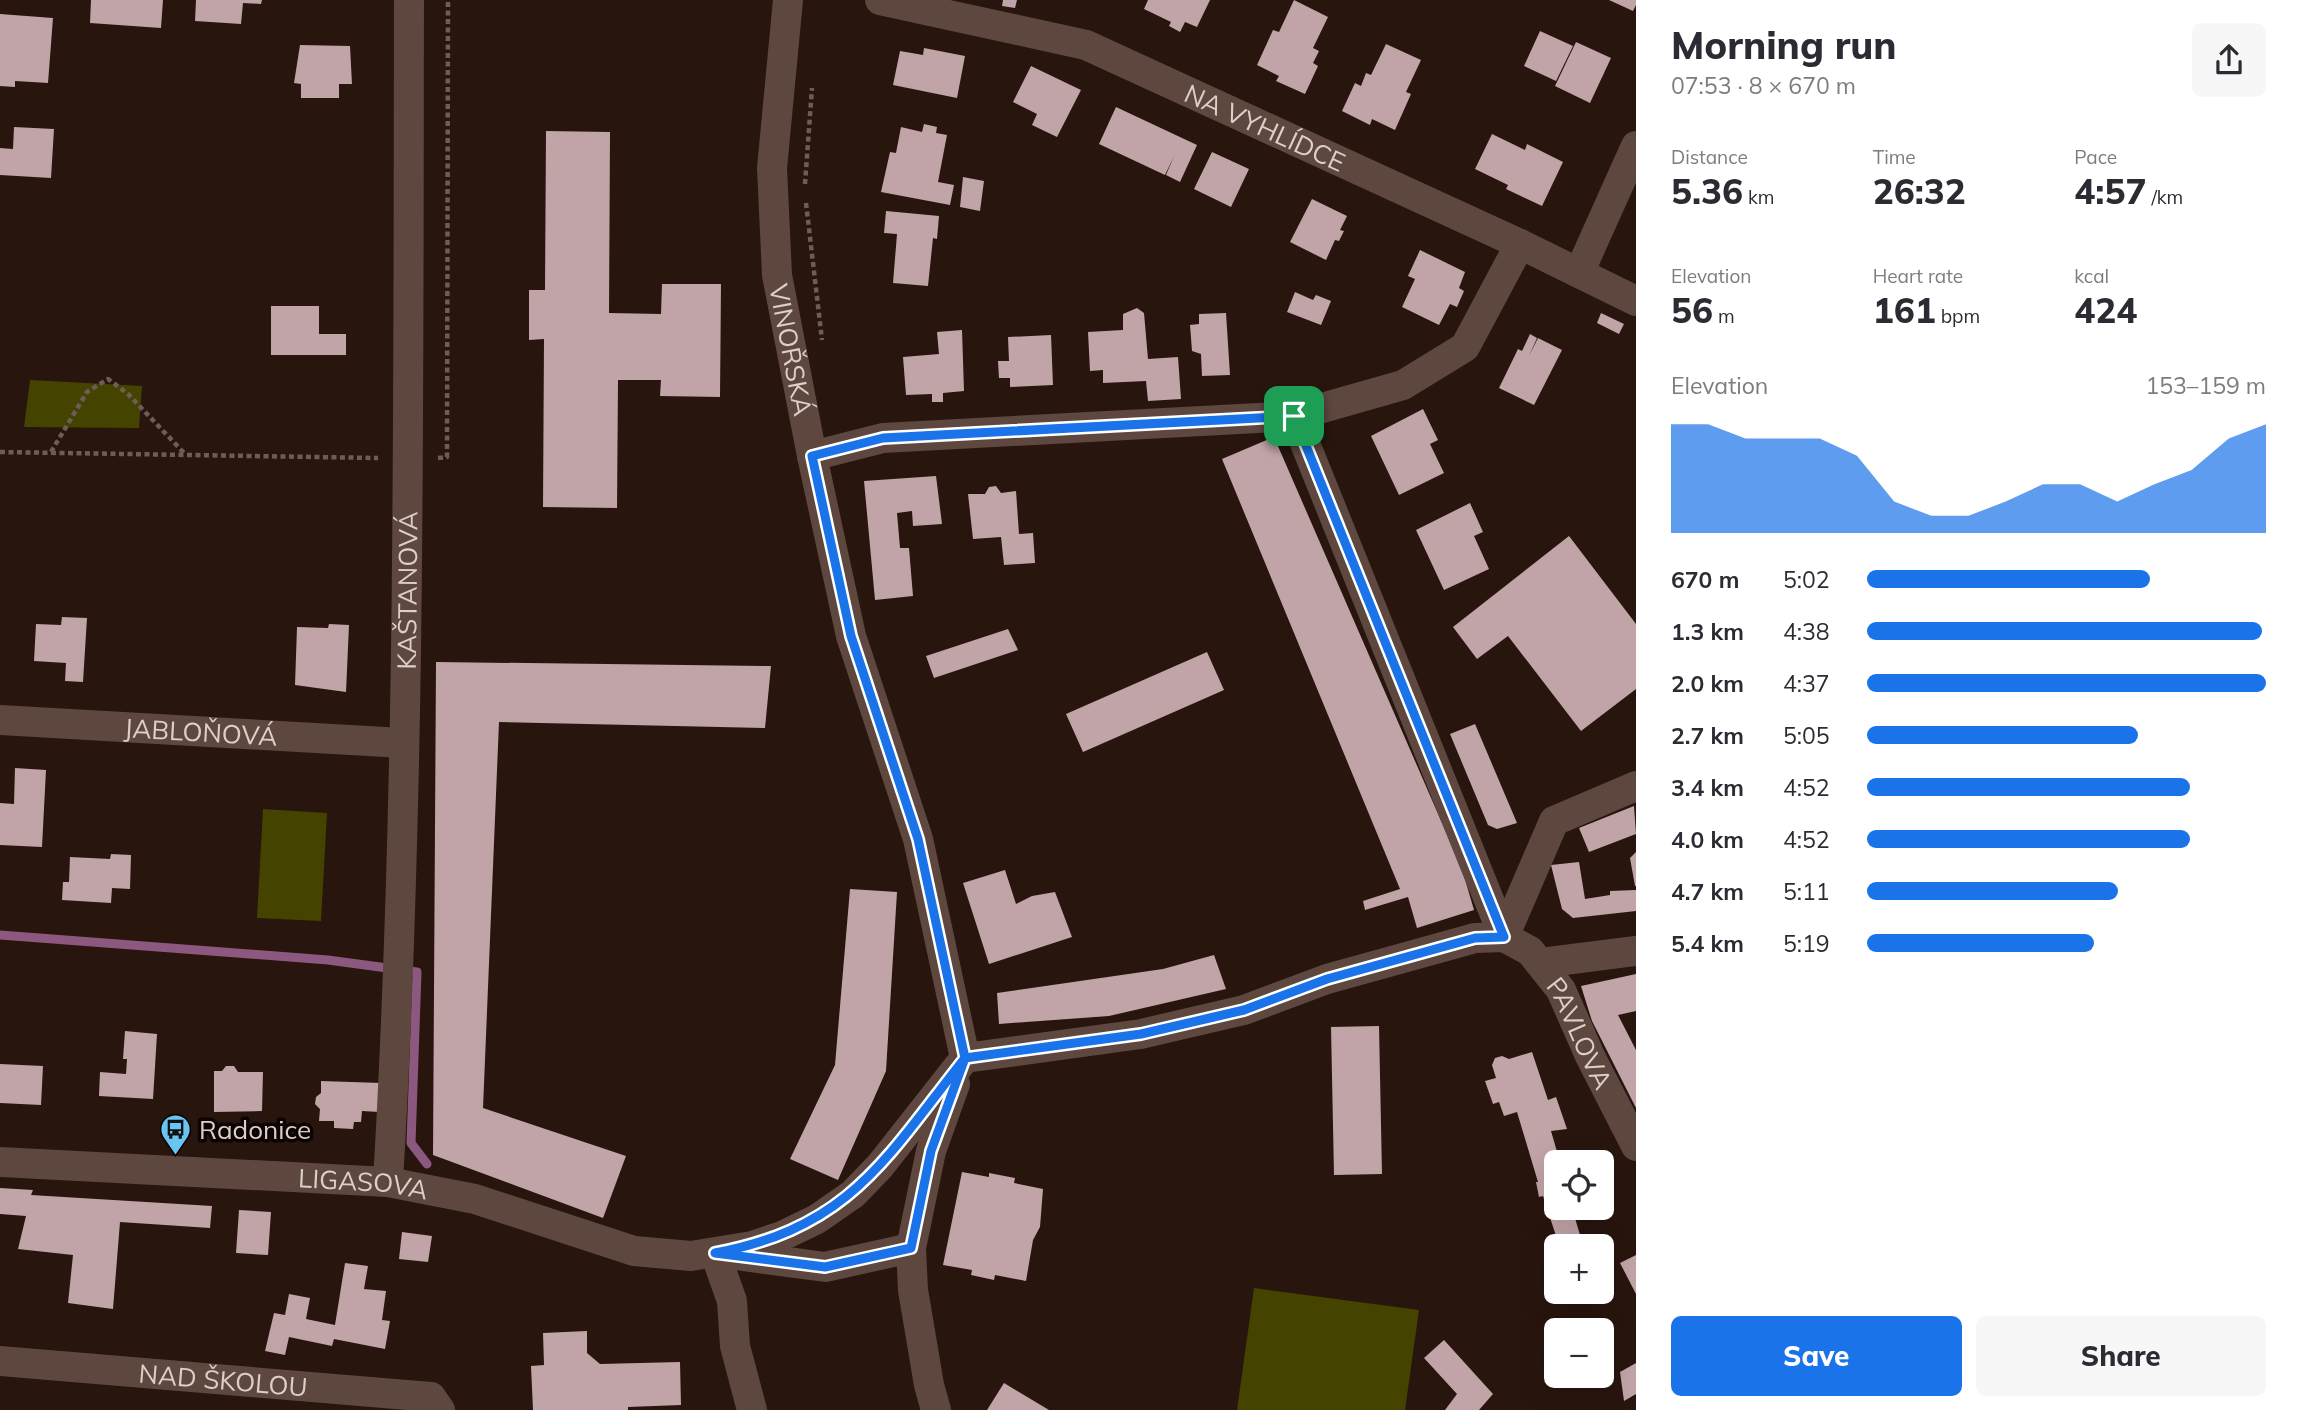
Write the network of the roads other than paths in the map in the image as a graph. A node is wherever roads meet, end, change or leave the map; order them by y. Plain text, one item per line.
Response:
1 (409, 0) edge
2 (788, 0) edge
3 (880, 0) edge
4 (1636, 146) edge
5 (1520, 244) junction
6 (1579, 274) junction
7 (1636, 301) edge
8 (1294, 416) junction
9 (812, 456) junction
10 (0, 720) edge
11 (403, 743) junction
12 (1636, 786) edge
13 (1504, 937) junction
14 (1636, 951) edge
15 (1541, 963) junction
16 (965, 1058) junction
17 (1636, 1146) edge
18 (0, 1162) edge
19 (388, 1182) junction
20 (911, 1248) junction
21 (715, 1253) junction
22 (0, 1361) edge
23 (440, 1410) edge
24 (752, 1410) edge
25 (936, 1410) edge

1 - 11 street, KAŠTANOVÁ
2 - 9 street, VINOŘSKÁ
3 - 5 street, NA VYHLÍDCE
4 - 6 street
5 - 6 street, NA VYHLÍDCE
5 - 8 street
6 - 7 street, NA VYHLÍDCE
8 - 9 street
8 - 13 street
9 - 16 street, VINOŘSKÁ
10 - 11 street, JABLOŇOVÁ
11 - 19 street, KAŠTANOVÁ
12 - 13 street
13 - 15 street, PAVLOVA
13 - 16 street
14 - 15 street
15 - 17 street, PAVLOVA
16 - 20 street
16 - 21 street
18 - 19 street, LIGASOVA
19 - 21 street, LIGASOVA
20 - 21 street
20 - 25 street
21 - 24 street
22 - 23 street, NAD ŠKOLOU

